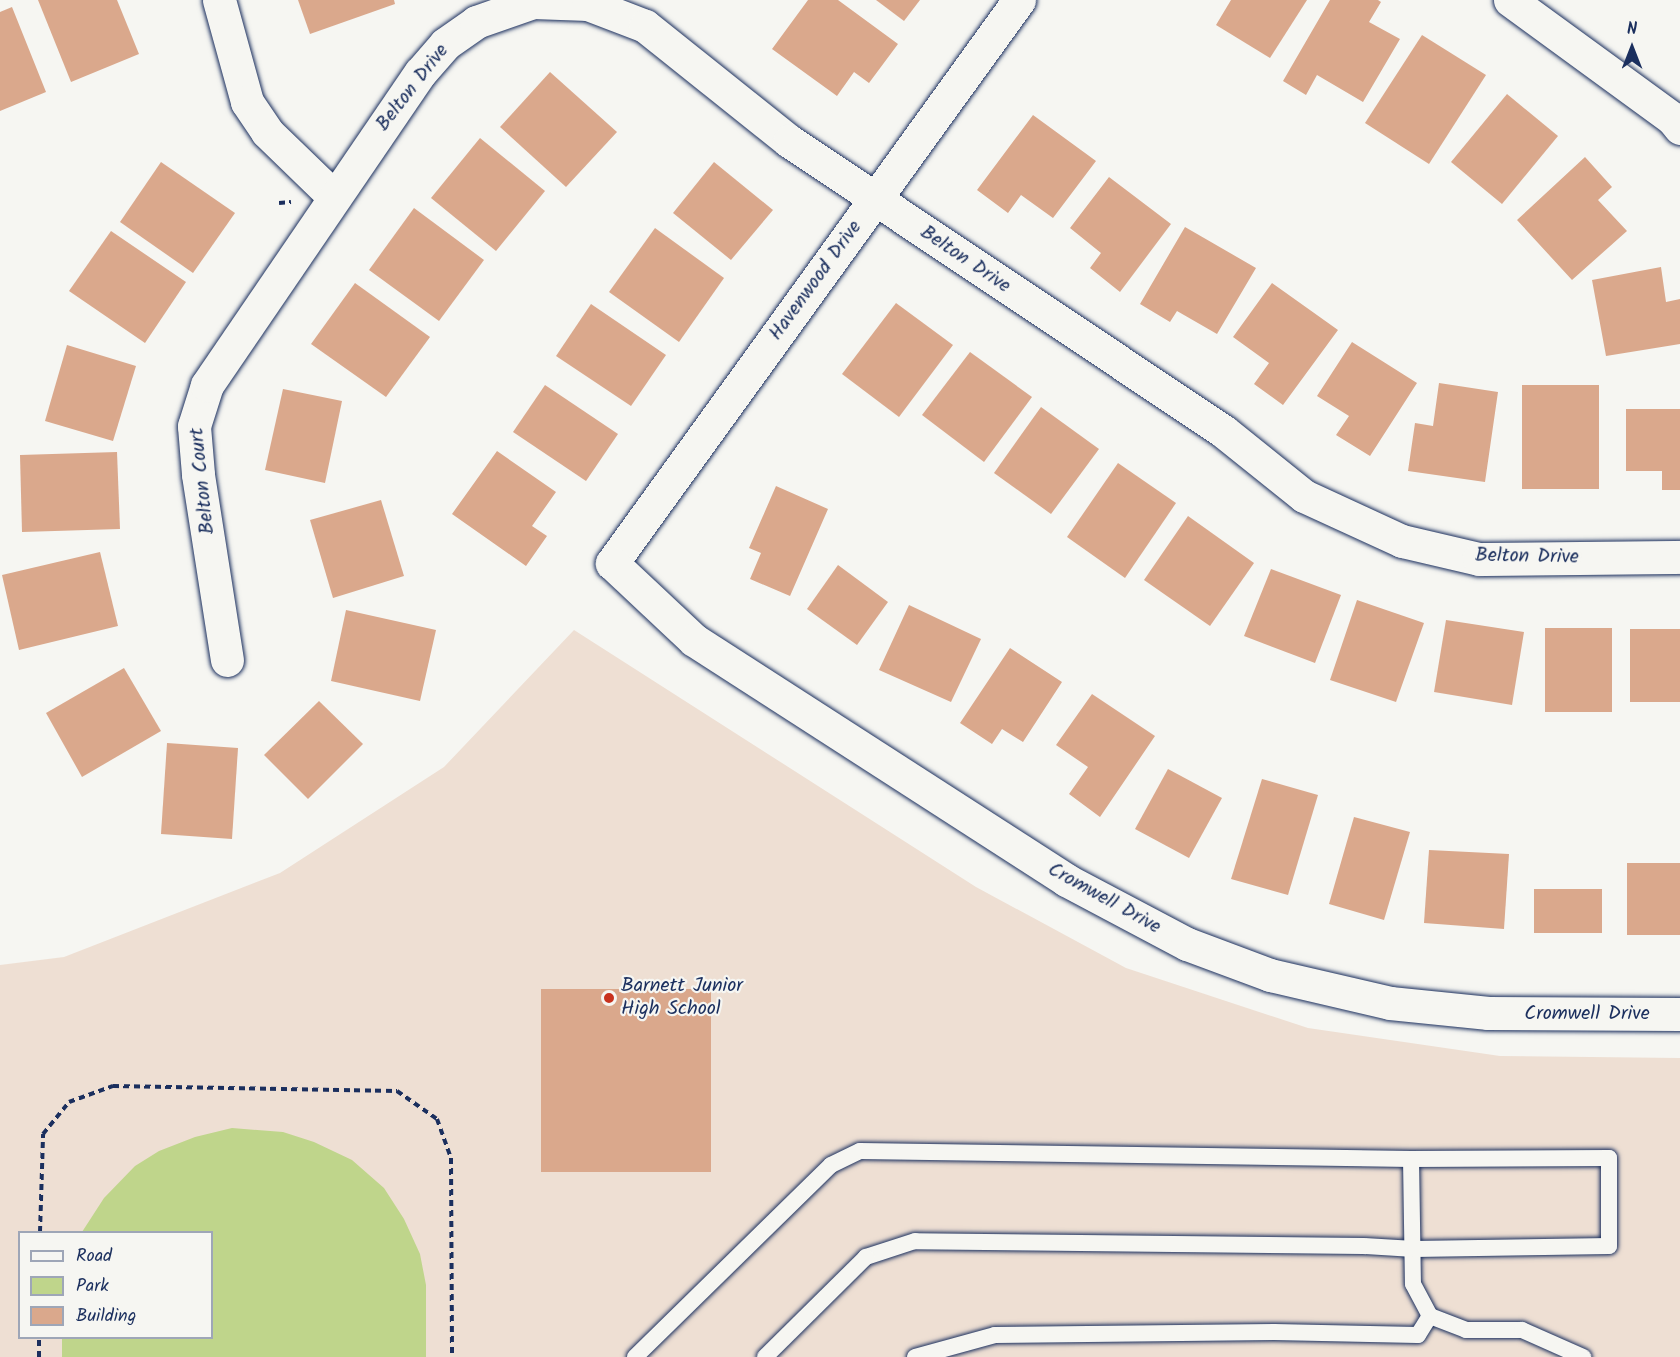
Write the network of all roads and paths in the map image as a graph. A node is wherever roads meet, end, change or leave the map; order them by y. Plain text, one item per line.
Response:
1 (219, 0) edge
2 (1019, 0) edge
3 (1510, 0) edge
4 (1680, 128) edge
5 (334, 197) junction
6 (875, 200) junction
7 (1680, 557) edge
8 (612, 562) joint
9 (227, 660) dead end
10 (1680, 1014) edge
11 (1411, 1159) junction
12 (40, 1231) edge
13 (1414, 1249) junction
14 (1430, 1316) junction
15 (39, 1339) edge
16 (39, 1357) edge
17 (452, 1357) edge
18 (635, 1357) edge
19 (765, 1357) edge
20 (915, 1357) edge
21 (1583, 1357) edge

1 - 5 street
2 - 6 street, Havenwood Drive
3 - 4 street
5 - 6 street, Belton Drive
5 - 9 street, Belton Court
6 - 7 street, Belton Drive
6 - 8 street, Havenwood Drive
8 - 10 street, Cromwell Drive
11 - 13 lane
11 - 13 lane
11 - 18 lane
12 - 17 path
13 - 14 lane
13 - 19 lane
14 - 20 lane
14 - 21 lane
15 - 16 path

